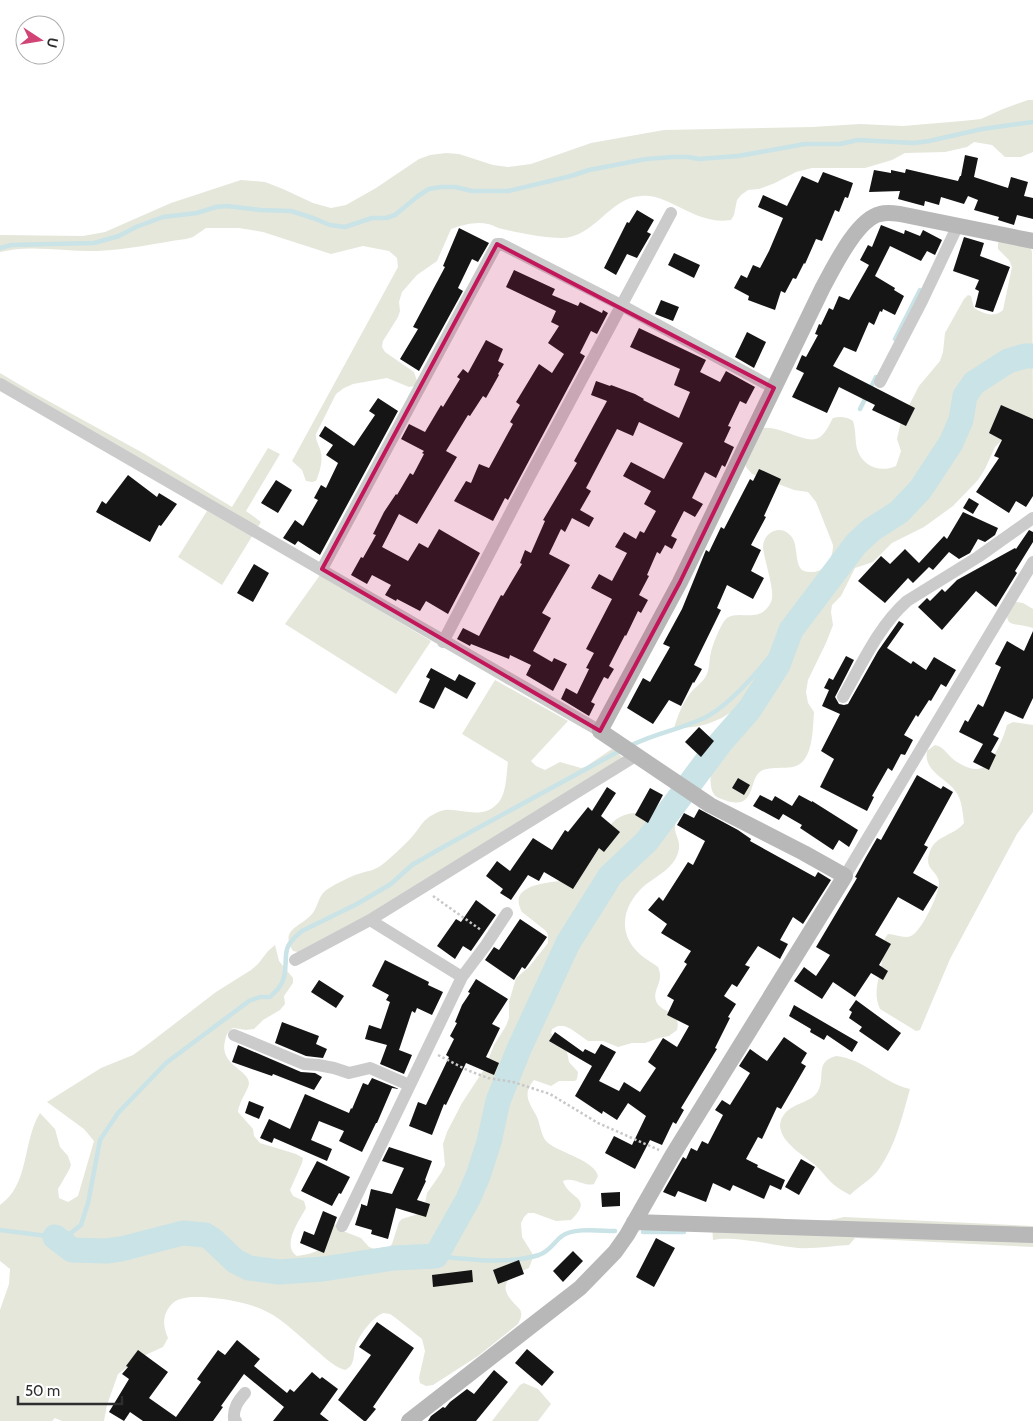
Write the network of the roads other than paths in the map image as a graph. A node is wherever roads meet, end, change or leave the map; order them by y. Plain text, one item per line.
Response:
1 (671, 213) dead end
2 (958, 226) junction
3 (1033, 241) edge
4 (621, 306) junction
5 (880, 382) dead end
6 (0, 384) edge
7 (774, 388) junction
8 (1033, 518) edge
9 (1033, 562) edge
10 (322, 569) junction
11 (444, 642) junction
12 (843, 697) dead end
13 (600, 731) junction
14 (634, 754) junction
15 (845, 876) junction
16 (507, 913) dead end
17 (370, 920) junction
18 (295, 960) dead end
19 (462, 977) junction
20 (234, 1035) dead end
21 (410, 1085) junction
22 (634, 1222) junction
23 (342, 1226) dead end
24 (1033, 1235) edge
25 (245, 1393) dead end
26 (236, 1421) edge
27 (409, 1421) edge

1 - 4 street
2 - 3 street
2 - 5 street
2 - 7 street
4 - 7 street
4 - 10 street
4 - 11 street
6 - 10 street
7 - 13 street
8 - 12 street
9 - 15 street
10 - 11 street
11 - 13 street
13 - 14 street
14 - 15 street
14 - 17 street
15 - 22 street
16 - 19 street
17 - 18 street
17 - 19 street
19 - 21 street
20 - 21 street
21 - 23 street
22 - 24 street
22 - 27 street
25 - 26 street

